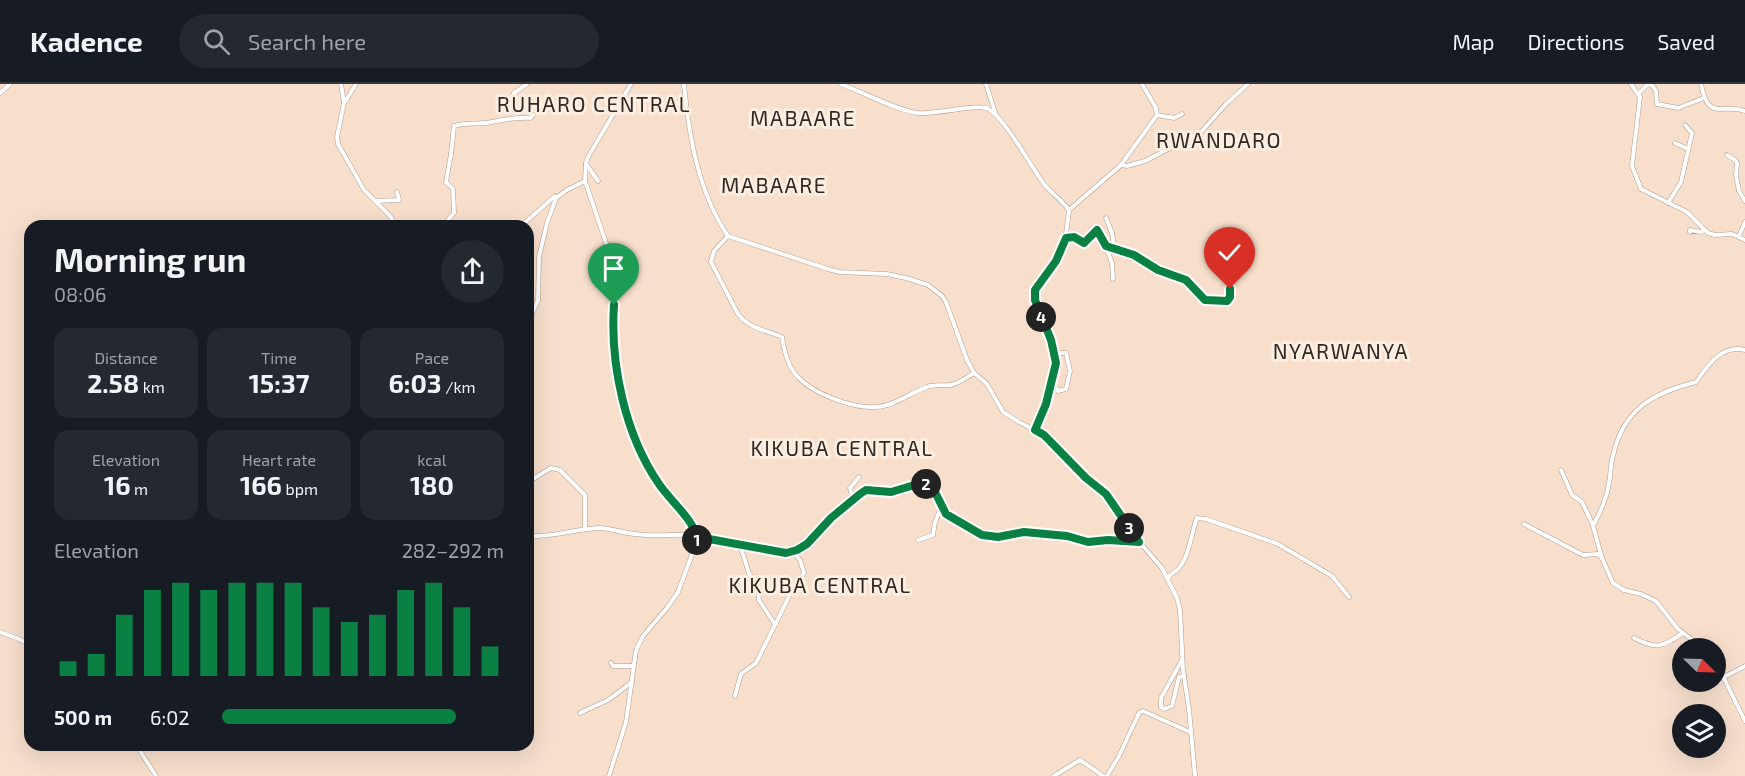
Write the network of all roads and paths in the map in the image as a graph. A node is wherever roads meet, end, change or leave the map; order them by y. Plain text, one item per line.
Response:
1 (9, 84) edge
2 (341, 84) edge
3 (356, 84) edge
4 (527, 84) edge
5 (631, 84) edge
6 (684, 84) edge
7 (841, 84) edge
8 (986, 84) edge
9 (1142, 84) edge
10 (1248, 84) edge
11 (1631, 84) edge
12 (1701, 84) edge
13 (0, 93) edge
14 (514, 93) dead end
15 (1639, 93) junction
16 (1704, 98) junction
17 (344, 103) junction
18 (1745, 111) edge
19 (995, 113) junction
20 (1182, 114) dead end
21 (533, 115) dead end
22 (1157, 115) junction
23 (1685, 124) dead end
24 (1675, 142) dead end
25 (1688, 149) junction
26 (1727, 154) dead end
27 (586, 163) junction
28 (1121, 165) junction
29 (585, 181) junction
30 (598, 181) dead end
31 (567, 190) junction
32 (397, 192) dead end
33 (375, 201) junction
34 (1745, 201) edge
35 (1668, 203) junction
36 (1069, 210) junction
37 (1106, 218) dead end
38 (392, 220) edge
39 (448, 220) edge
40 (528, 220) edge
41 (1745, 222) edge
42 (1704, 230) junction
43 (1690, 232) dead end
44 (1229, 233) dead end
45 (728, 236) junction
46 (1739, 236) junction
47 (1066, 238) junction
48 (1745, 240) edge
49 (1106, 246) junction
50 (1115, 250) junction
51 (1113, 279) dead end
52 (534, 309) edge
53 (1745, 350) edge
54 (1054, 353) junction
55 (974, 373) junction
56 (1052, 383) junction
57 (1035, 430) junction
58 (1561, 470) dead end
59 (859, 477) dead end
60 (534, 478) edge
61 (853, 499) junction
62 (941, 507) junction
63 (1524, 524) dead end
64 (1593, 526) junction
65 (585, 529) junction
66 (534, 536) edge
67 (697, 538) junction
68 (918, 540) dead end
69 (1139, 542) junction
70 (740, 545) junction
71 (792, 551) junction
72 (1602, 558) junction
73 (1167, 579) junction
74 (1349, 597) dead end
75 (776, 623) junction
76 (0, 632) edge
77 (1683, 633) junction
78 (1634, 638) dead end
79 (1690, 638) edge
80 (24, 642) edge
81 (1183, 658) junction
82 (611, 663) dead end
83 (633, 666) junction
84 (1745, 666) edge
85 (1184, 676) junction
86 (1726, 676) edge
87 (633, 681) junction
88 (1726, 681) edge
89 (735, 696) dead end
90 (580, 713) dead end
91 (1745, 721) edge
92 (1190, 732) junction
93 (140, 751) edge
94 (156, 776) edge
95 (609, 776) edge
96 (1054, 776) edge
97 (1105, 776) edge
98 (1195, 776) edge

1 - 13 street
2 - 17 street
3 - 17 street
4 - 14 street
5 - 27 street
6 - 45 street
7 - 19 street
8 - 19 street
9 - 22 street
10 - 28 street
11 - 15 street
12 - 16 street
15 - 16 street
15 - 35 street
16 - 18 street
17 - 33 street
19 - 36 street
20 - 22 street
21 - 39 street
22 - 28 street
23 - 25 street
24 - 25 street
25 - 35 street
26 - 34 street
27 - 29 street
27 - 30 street
28 - 36 street
29 - 31 street
29 - 67 street
31 - 40 street
31 - 52 street
32 - 33 street
33 - 38 street
35 - 42 street
36 - 47 street
37 - 50 street
41 - 46 street
42 - 43 street
42 - 46 street
44 - 50 street
45 - 55 street
45 - 55 street
46 - 48 street
47 - 49 street
47 - 54 street
49 - 50 street
49 - 51 street
53 - 64 street
54 - 56 street
54 - 56 street
55 - 57 street
56 - 57 street
57 - 69 street
58 - 64 street
59 - 61 street
60 - 65 street
61 - 62 street
61 - 71 street
62 - 68 street
62 - 69 street
63 - 72 street
64 - 72 street
65 - 66 street
65 - 67 street
67 - 70 street
67 - 83 street
69 - 73 street
70 - 71 street
70 - 75 street
71 - 75 street
72 - 77 street
73 - 74 street
73 - 81 street
75 - 89 street
76 - 80 street
77 - 78 street
77 - 79 street
81 - 85 street
81 - 85 street
82 - 83 street
83 - 87 street
84 - 86 street
85 - 92 street
87 - 90 street
87 - 95 street
88 - 91 street
92 - 97 street
92 - 98 street
93 - 94 street
96 - 97 street

